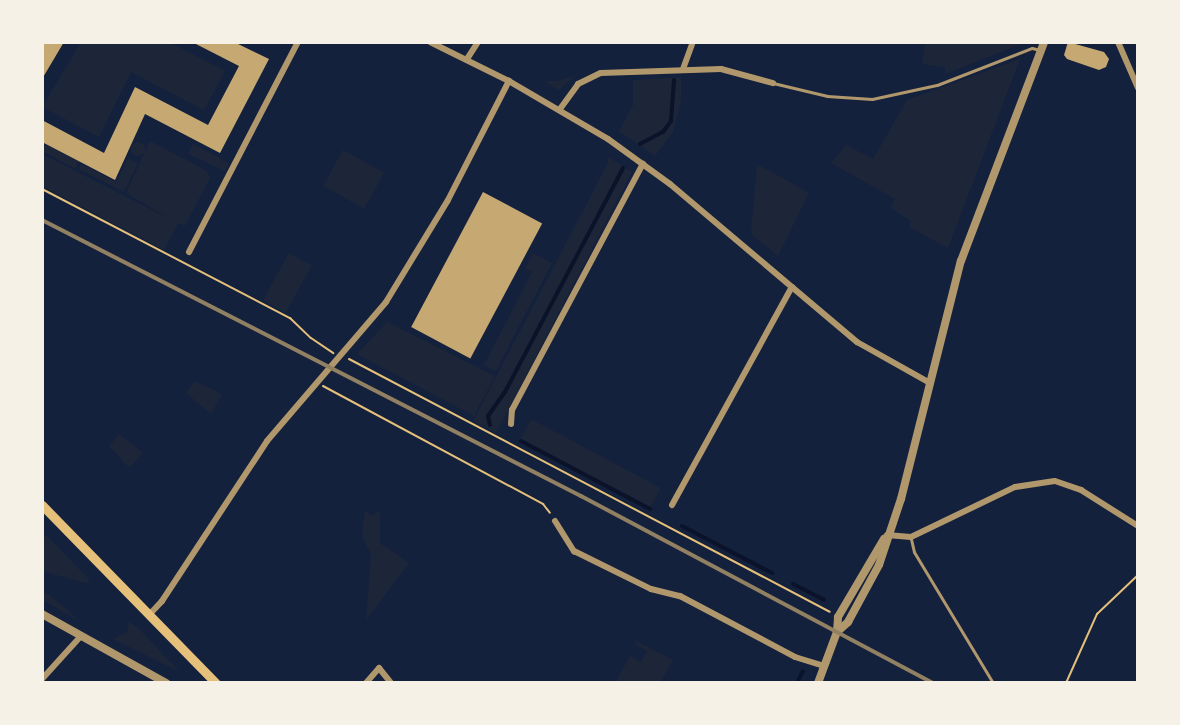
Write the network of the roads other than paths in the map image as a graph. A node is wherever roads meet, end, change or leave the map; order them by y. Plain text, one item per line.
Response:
1 (298, 42) edge
2 (430, 42) edge
3 (478, 42) edge
4 (693, 42) edge
5 (1044, 42) edge
6 (1118, 42) edge
7 (1040, 50) junction
8 (467, 59) junction
9 (683, 69) junction
10 (510, 81) junction
11 (773, 83) joint
12 (1138, 88) edge
13 (560, 109) junction
14 (643, 164) junction
15 (189, 252) dead end
16 (792, 287) junction
17 (930, 382) junction
18 (510, 424) dead end
19 (42, 504) edge
20 (672, 505) dead end
21 (555, 521) road end
22 (1138, 526) edge
23 (887, 535) junction
24 (911, 537) junction
25 (42, 614) edge
26 (148, 615) junction
27 (81, 636) junction
28 (824, 666) junction
29 (42, 679) edge
30 (166, 683) edge
31 (216, 683) edge
32 (366, 683) edge
33 (391, 683) edge
34 (819, 683) edge
35 (993, 683) edge

1 - 15 street
2 - 8 street
3 - 8 street
4 - 9 street
5 - 7 street
6 - 12 street
7 - 11 lane
7 - 17 street
8 - 10 street
9 - 11 street
9 - 13 street
10 - 13 street
10 - 26 street
13 - 14 street
14 - 16 street
14 - 18 street
16 - 17 street
16 - 20 street
17 - 23 street
19 - 26 main road
21 - 28 street
22 - 24 street
23 - 24 street
23 - 28 street
24 - 35 lane
25 - 27 street
26 - 31 main road
27 - 29 street
27 - 30 street
28 - 34 street
32 - 33 street

